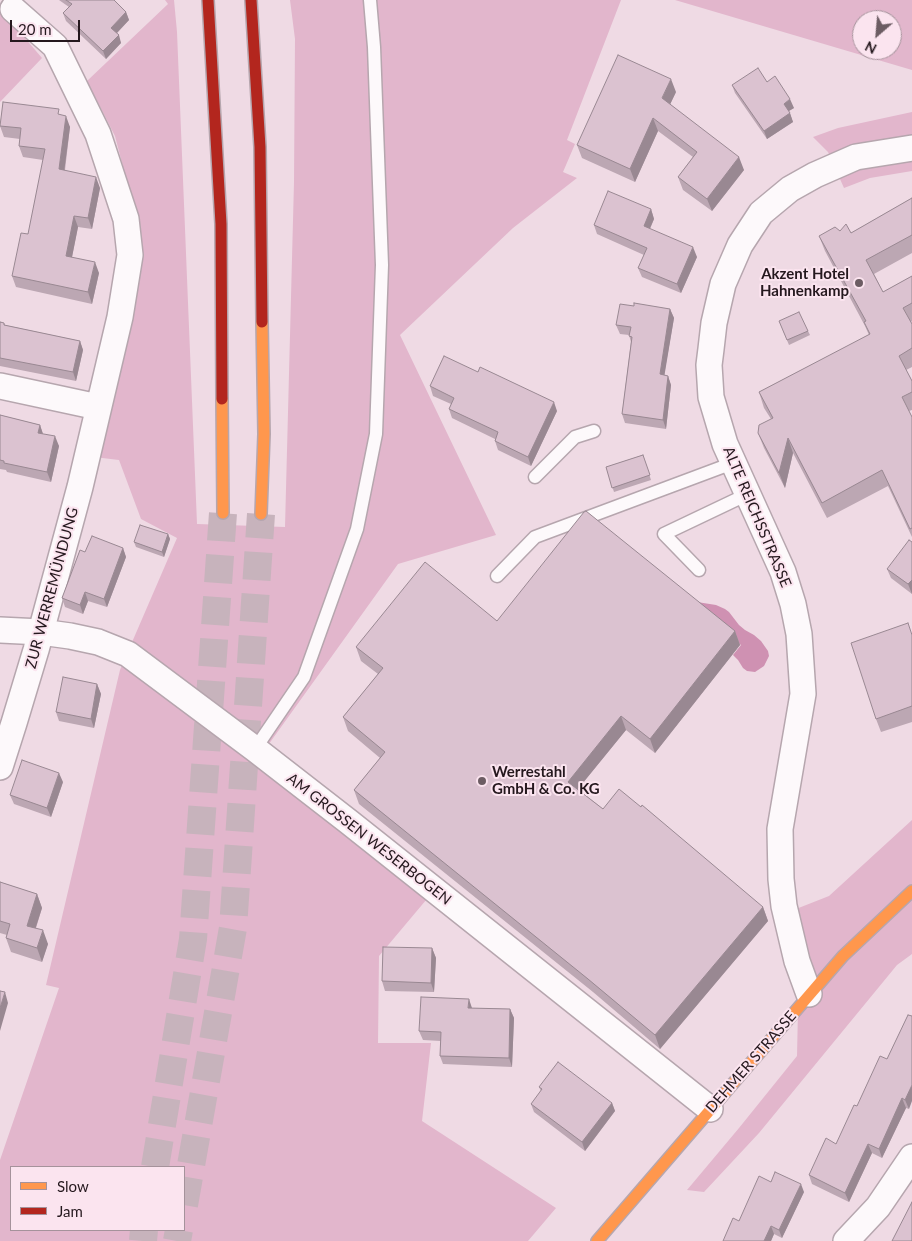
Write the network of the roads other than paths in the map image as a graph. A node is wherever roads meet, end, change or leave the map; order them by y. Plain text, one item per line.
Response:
1 (208, 0) edge
2 (251, 0) edge
3 (370, 0) edge
4 (9, 4) edge
5 (912, 148) edge
6 (0, 386) edge
7 (98, 407) junction
8 (594, 431) dead end
9 (733, 463) junction
10 (534, 477) dead end
11 (748, 494) junction
12 (223, 513) tunnel mouth
13 (260, 514) tunnel mouth
14 (699, 570) dead end
15 (497, 576) dead end
16 (0, 630) edge
17 (41, 632) junction
18 (255, 749) junction
19 (0, 767) edge
20 (912, 891) edge
21 (809, 994) junction
22 (710, 1109) junction
23 (912, 1158) edge
24 (597, 1241) edge
25 (846, 1241) edge

1 - 12 main road
2 - 13 main road
3 - 18 lane
4 - 7 street, ZUR WERREMÜNDUNG
5 - 9 street, ALTE REICHSSTRASSE
6 - 7 street
7 - 17 street, ZUR WERREMÜNDUNG
8 - 10 lane
9 - 11 street, ALTE REICHSSTRASSE
9 - 15 lane
11 - 14 lane
11 - 21 street, ALTE REICHSSTRASSE
16 - 17 street, AM GROSSEN WESERBOGEN
17 - 18 street, AM GROSSEN WESERBOGEN
17 - 19 street, ZUR WERREMÜNDUNG
18 - 22 street, AM GROSSEN WESERBOGEN
20 - 21 main road, DEHMER STRASSE
21 - 22 main road, DEHMER STRASSE
22 - 24 main road, DEHMER STRASSE
23 - 25 street

